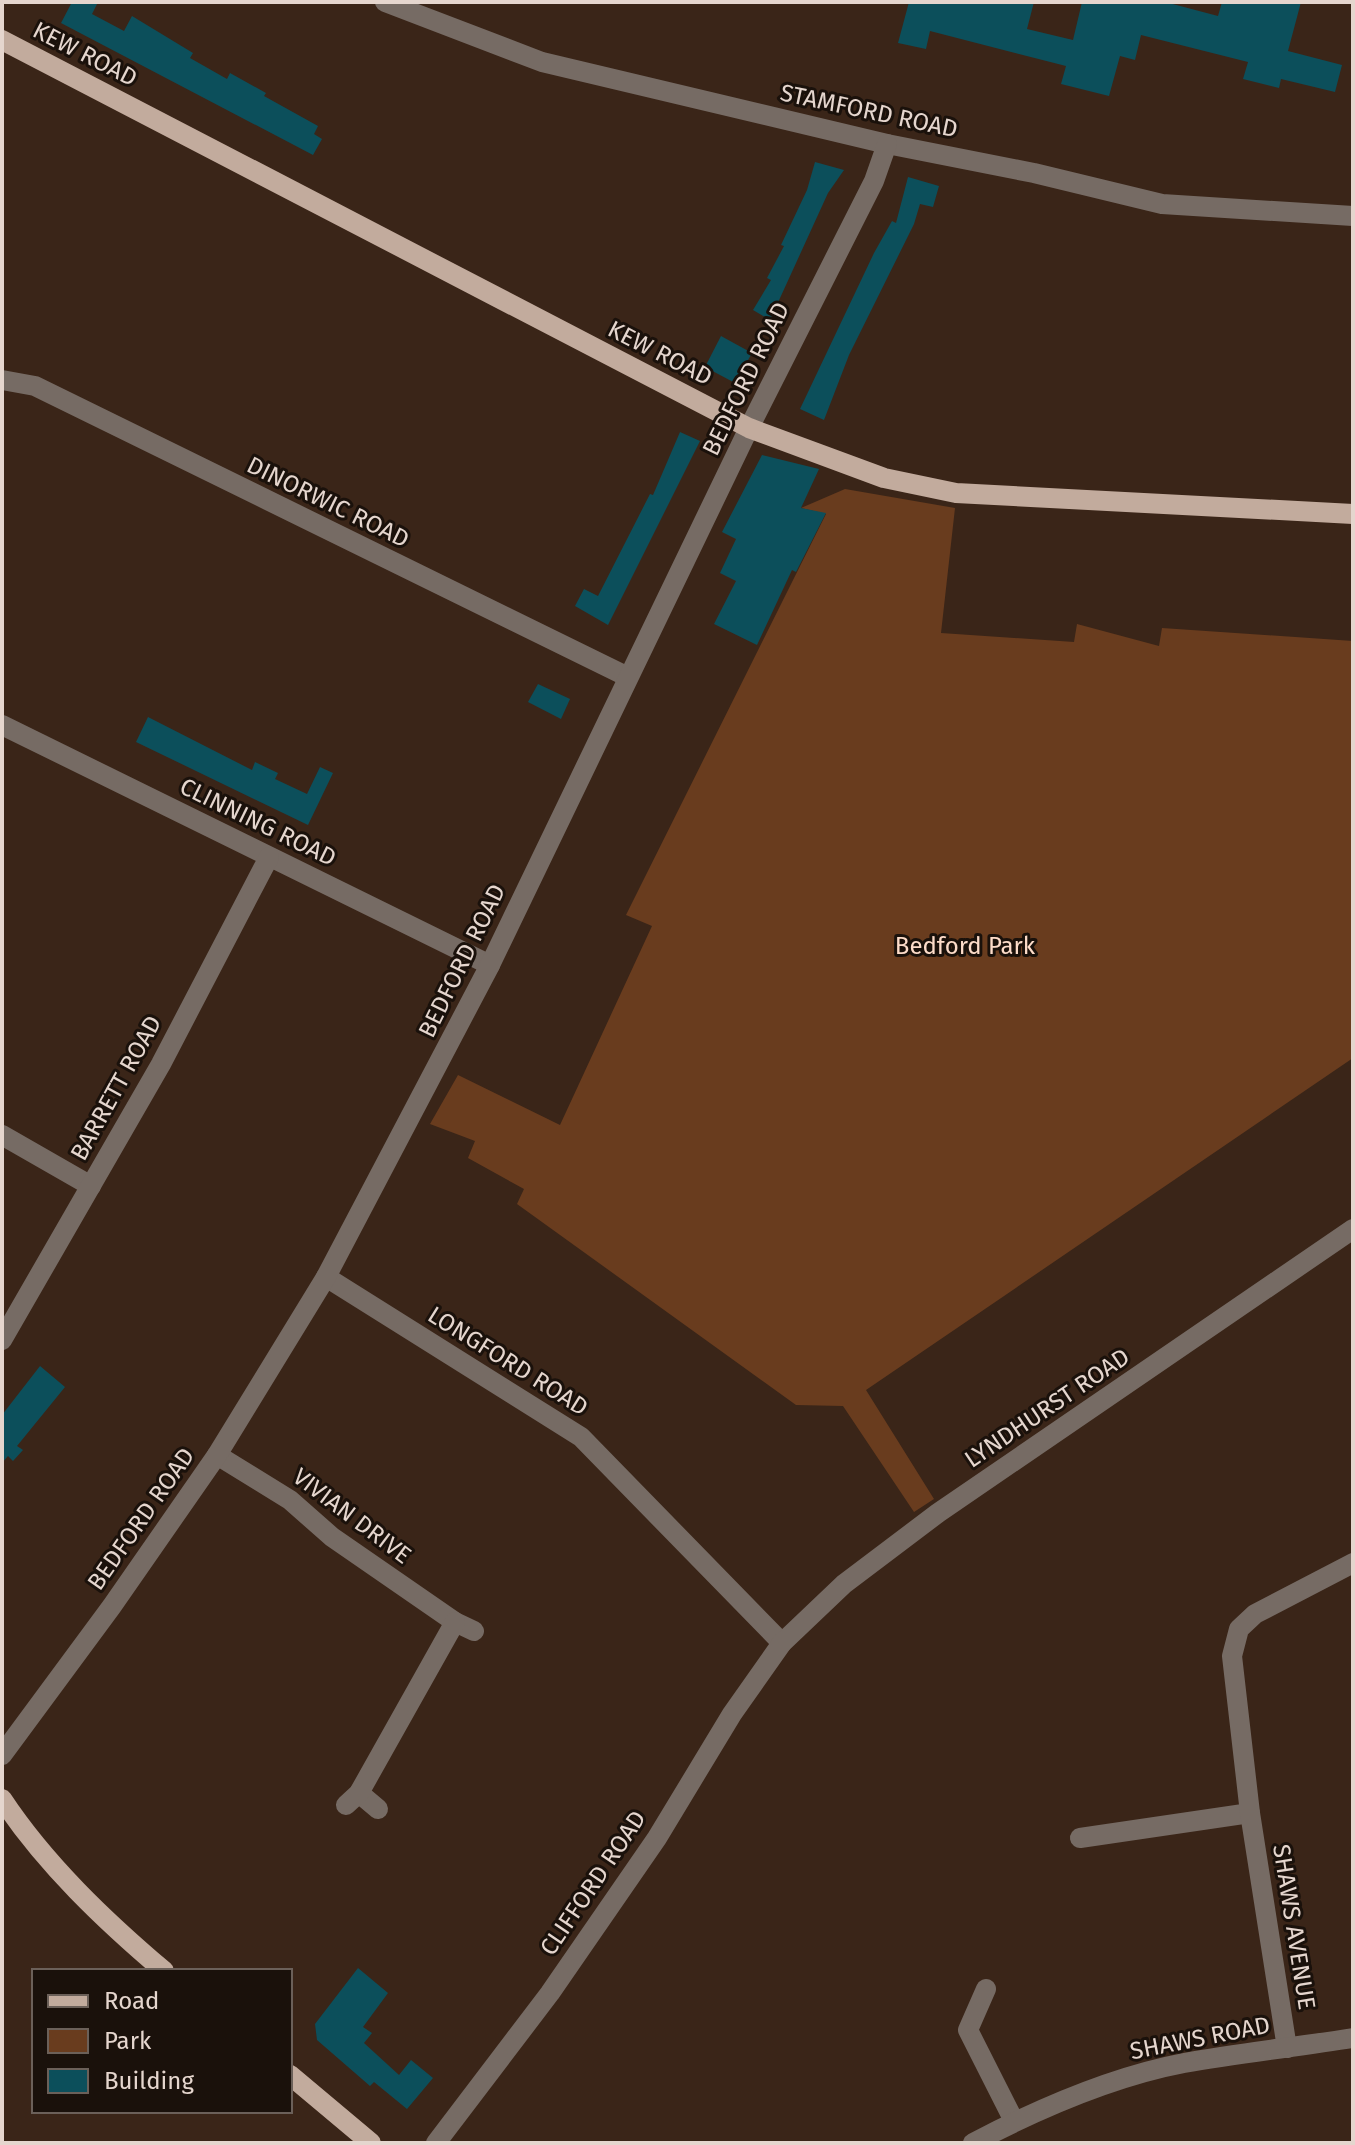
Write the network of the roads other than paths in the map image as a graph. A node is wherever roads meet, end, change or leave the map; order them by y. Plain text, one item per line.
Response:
1 (385, 2) edge
2 (2, 40) edge
3 (887, 144) junction
4 (1353, 216) edge
5 (2, 380) edge
6 (749, 428) junction
7 (1353, 514) edge
8 (628, 677) junction
9 (2, 725) edge
10 (269, 857) junction
11 (490, 965) junction
12 (2, 1135) edge
13 (91, 1186) junction
14 (1353, 1229) edge
15 (326, 1277) junction
16 (2, 1340) edge
17 (217, 1455) junction
18 (1353, 1563) edge
19 (782, 1643) junction
20 (2, 1755) edge
21 (2, 1799) edge
22 (378, 1809) dead end
23 (1250, 1813) junction
24 (1080, 1838) dead end
25 (162, 1969) edge
26 (986, 1989) dead end
27 (1353, 2038) edge
28 (1287, 2048) junction
29 (292, 2077) edge
30 (1014, 2121) junction
31 (371, 2143) edge
32 (436, 2143) edge
33 (973, 2143) edge

1 - 3 street, STAMFORD ROAD
2 - 6 main road, KEW ROAD
3 - 4 street, STAMFORD ROAD
3 - 6 street, BEDFORD ROAD
5 - 8 street, DINORWIC ROAD
6 - 7 main road, KEW ROAD
6 - 8 street, BEDFORD ROAD
8 - 11 street, BEDFORD ROAD
9 - 10 street, CLINNING ROAD
10 - 11 street, CLINNING ROAD
10 - 13 street, BARRETT ROAD
11 - 15 street, BEDFORD ROAD
12 - 13 street
13 - 16 street, BARRETT ROAD
14 - 19 street, LYNDHURST ROAD
15 - 17 street, BEDFORD ROAD
15 - 19 street, LONGFORD ROAD
17 - 20 street, BEDFORD ROAD
17 - 22 street, VIVIAN DRIVE
18 - 23 street, SHAWS AVENUE
19 - 32 street, CLIFFORD ROAD
21 - 25 main road
23 - 24 street
23 - 28 street, SHAWS AVENUE
26 - 30 street
27 - 28 street, SHAWS ROAD
28 - 30 street, SHAWS ROAD
29 - 31 main road
30 - 33 street, SHAWS ROAD

